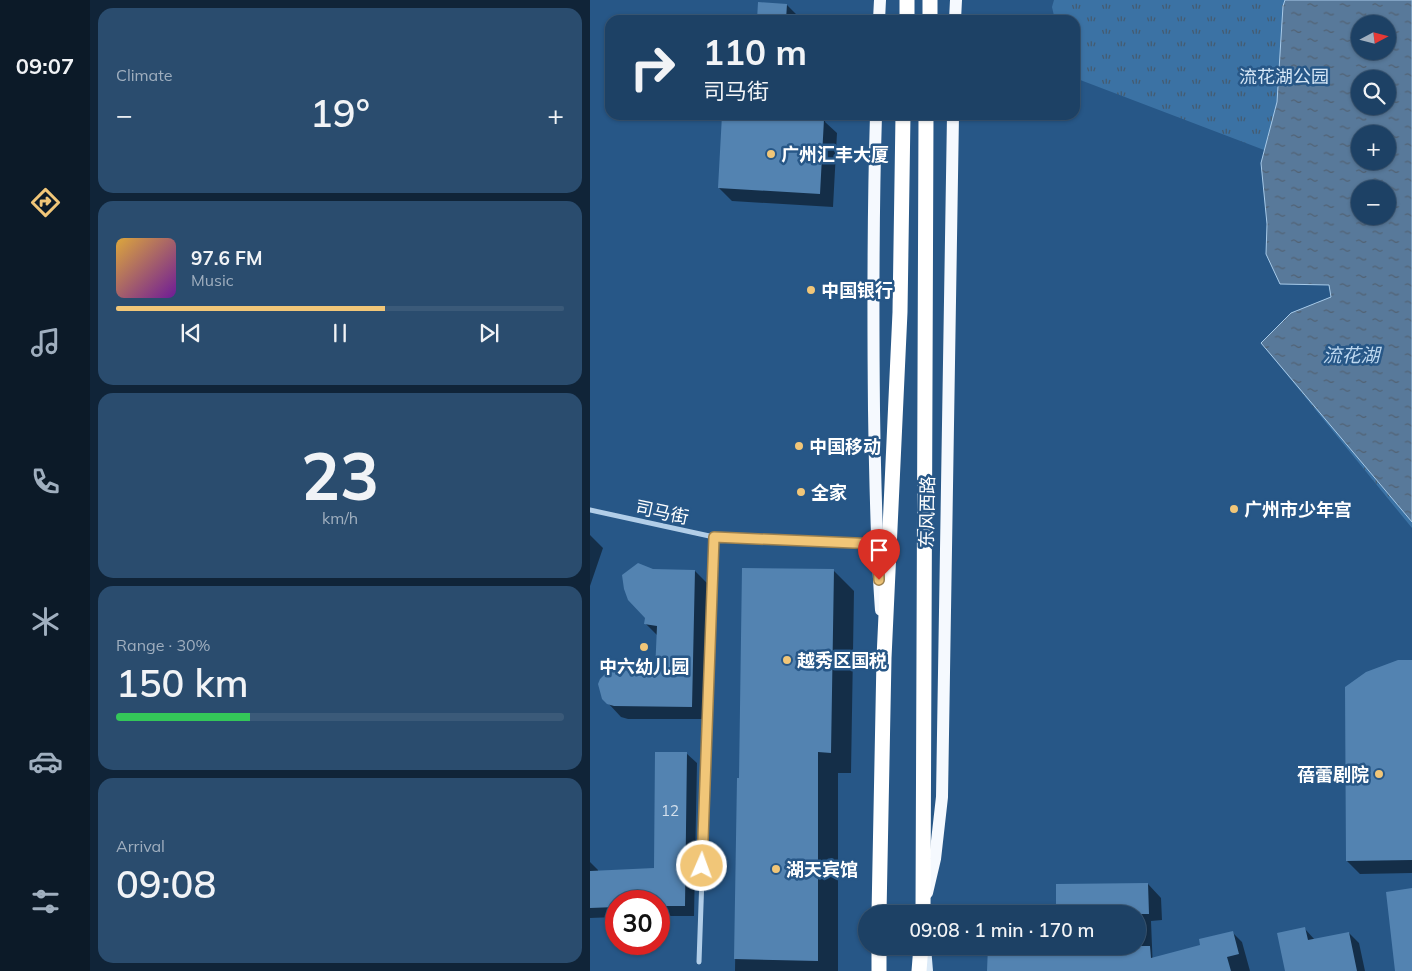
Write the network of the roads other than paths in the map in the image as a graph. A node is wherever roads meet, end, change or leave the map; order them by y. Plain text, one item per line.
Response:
1 (880, 0) edge
2 (907, 0) edge
3 (930, 0) edge
4 (956, 0) edge
5 (879, 15) edge
6 (907, 15) edge
7 (930, 15) edge
8 (955, 15) edge
9 (876, 120) edge
10 (903, 120) edge
11 (926, 120) edge
12 (953, 120) edge
13 (590, 510) edge
14 (714, 537) junction
15 (878, 544) junction
16 (884, 658) junction
17 (879, 905) edge
18 (924, 905) edge
19 (925, 905) edge
20 (879, 955) edge
21 (920, 955) edge
22 (927, 955) edge
23 (699, 962) dead end
24 (879, 971) edge
25 (919, 971) edge
26 (928, 971) edge

1 - 5 main road
2 - 6 highway
3 - 7 highway
4 - 8 main road
9 - 15 main road, 东风西路
10 - 16 highway, 东风西路
11 - 18 highway, 东风西路
12 - 19 main road, 东风西路
13 - 14 street, 司马街
14 - 15 street, 司马街
14 - 23 street
15 - 16 main road, 东风西路
16 - 17 highway, 东风西路
20 - 24 highway
21 - 25 highway
22 - 26 main road

